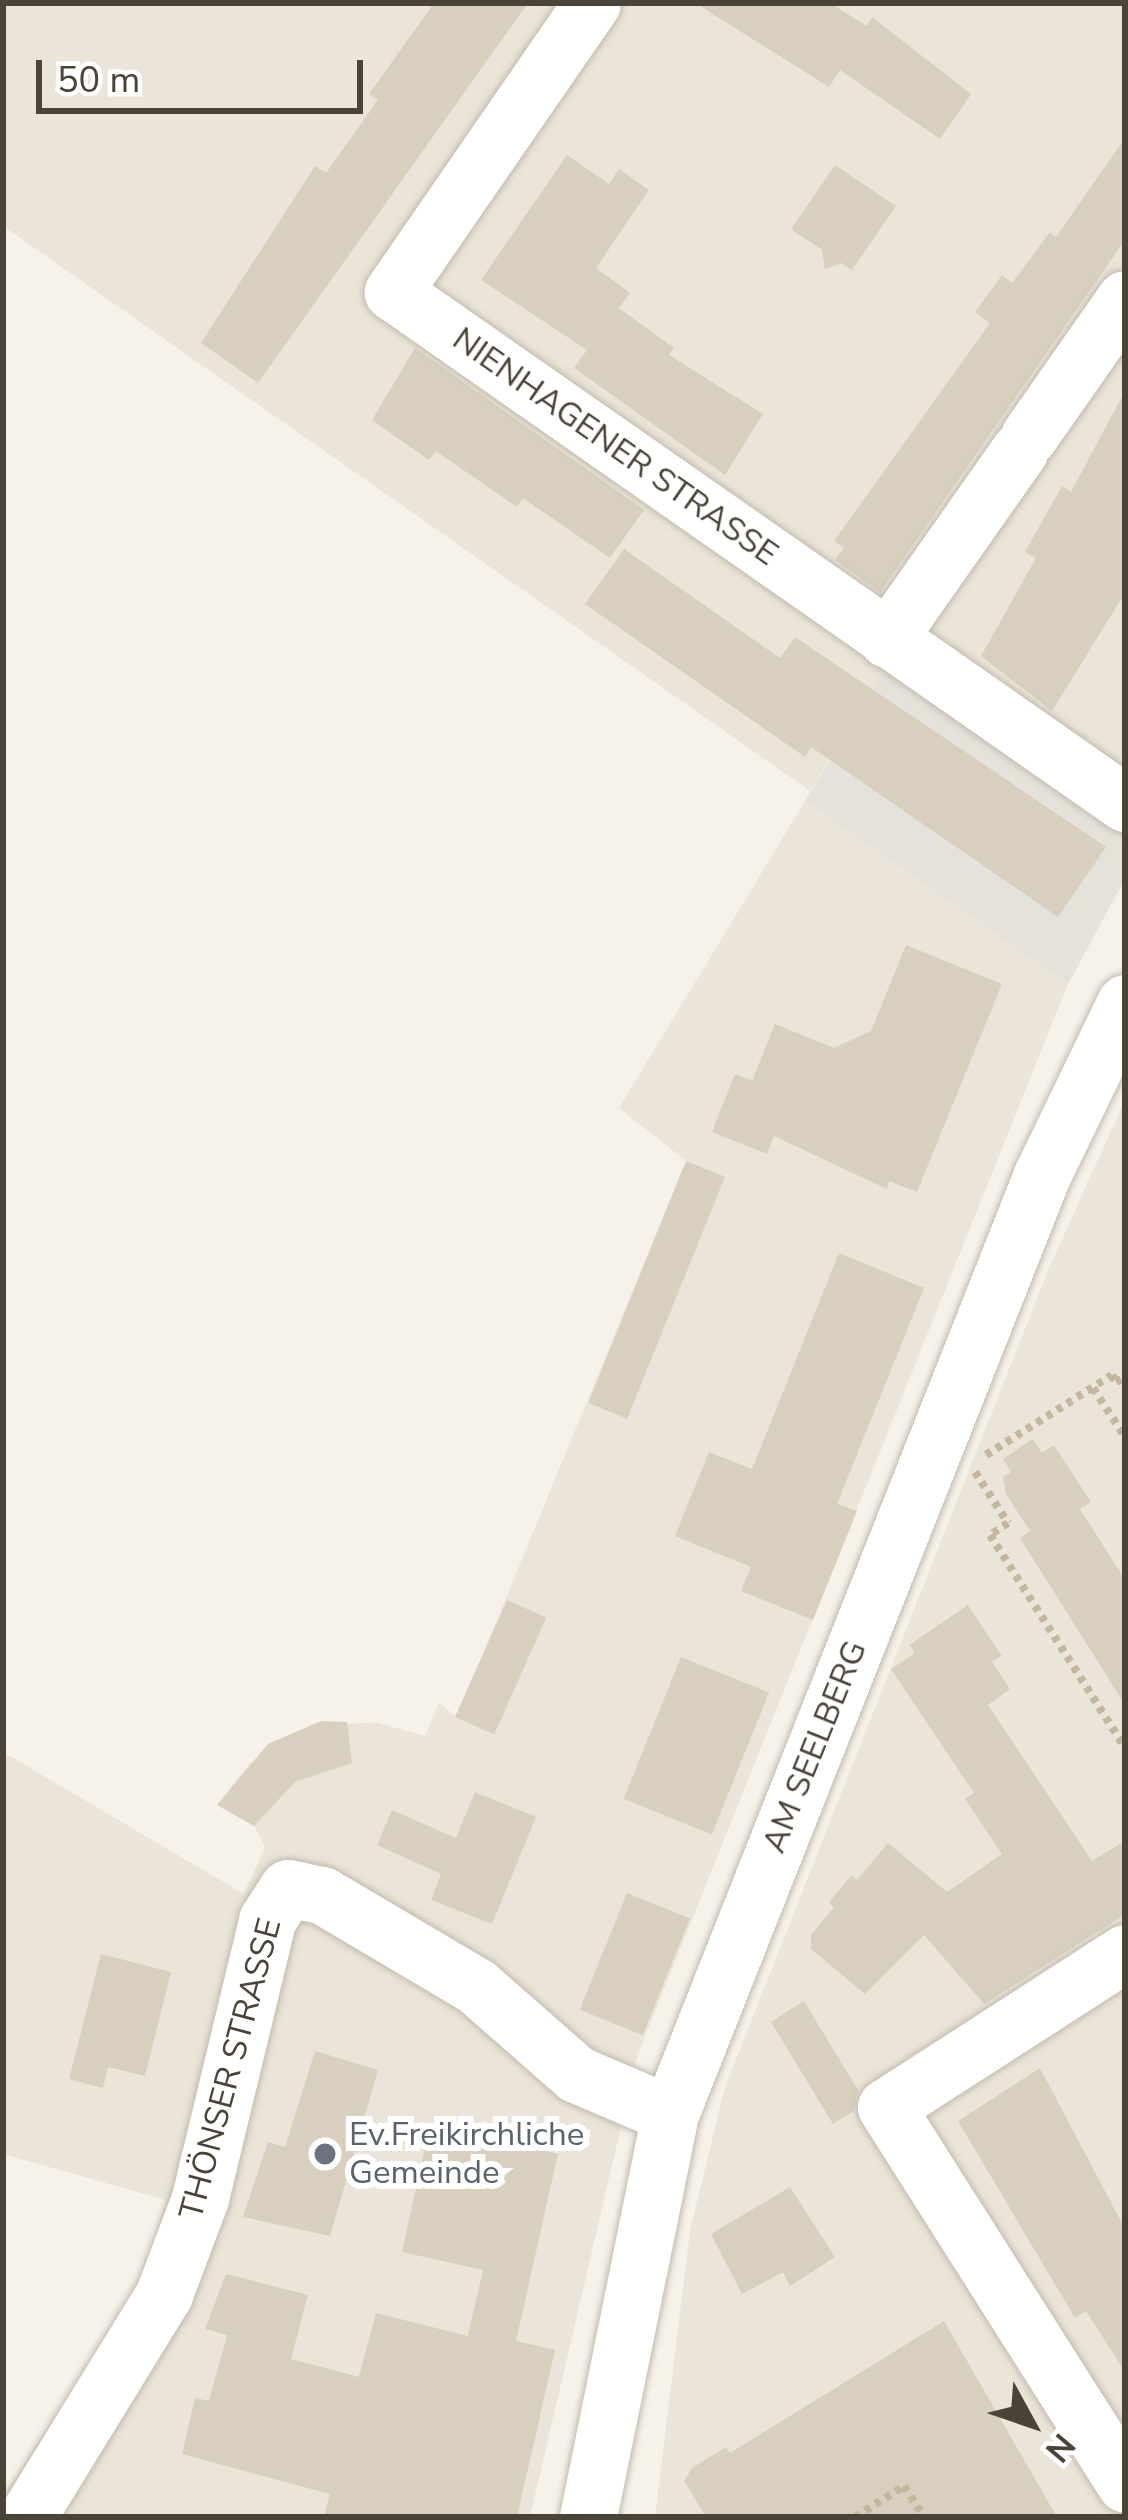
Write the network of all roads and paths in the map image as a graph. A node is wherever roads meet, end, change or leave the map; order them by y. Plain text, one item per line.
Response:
1 (592, 3) edge
2 (1125, 299) edge
3 (886, 638) junction
4 (1125, 803) edge
5 (1125, 1003) edge
6 (1125, 1377) edge
7 (1093, 1387) junction
8 (1125, 1437) edge
9 (1125, 1748) edge
10 (1125, 1953) edge
11 (670, 2114) junction
12 (1125, 2483) edge
13 (27, 2517) edge
14 (588, 2517) edge
15 (855, 2517) edge
16 (924, 2517) edge

1 - 3 street, NIENHAGENER STRASSE
2 - 3 street
3 - 4 street, NIENHAGENER STRASSE
5 - 11 street, AM SEELBERG
6 - 7 path
7 - 8 path
7 - 9 path
10 - 12 street
11 - 13 street, THÖNSER STRASSE
11 - 14 street, AM SEELBERG
15 - 16 path

